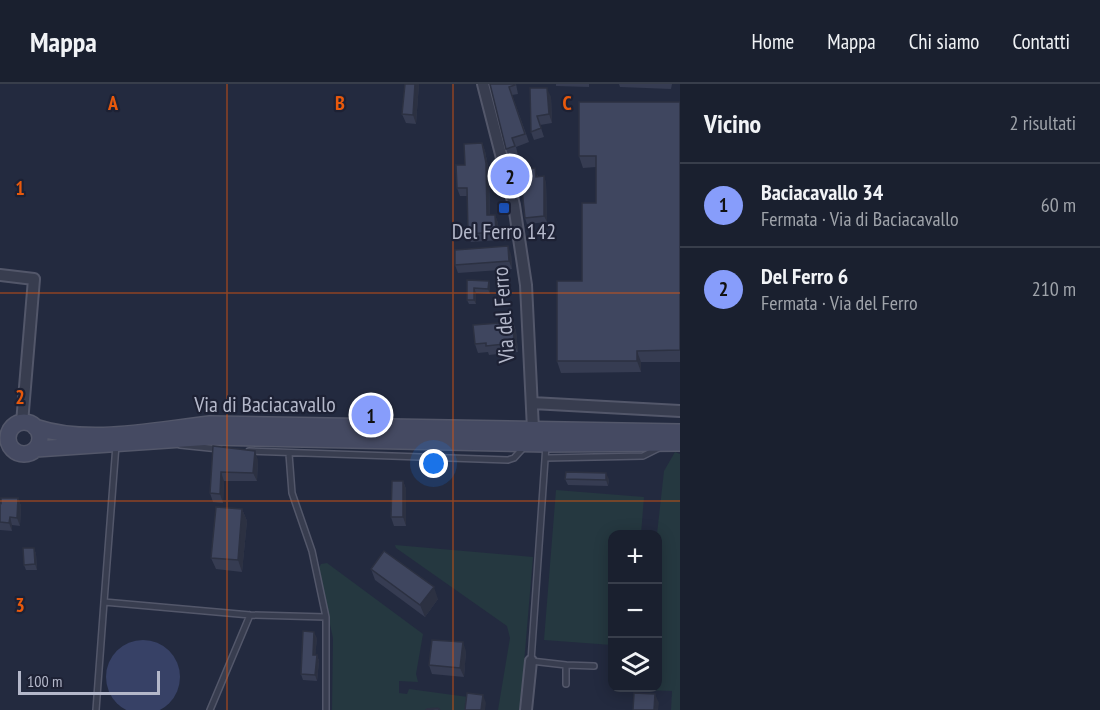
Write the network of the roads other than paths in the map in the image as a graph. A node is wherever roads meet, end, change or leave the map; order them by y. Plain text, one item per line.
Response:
1 (483, 84) edge
2 (0, 275) edge
3 (532, 403) junction
4 (680, 411) edge
5 (29, 425) junction
6 (680, 432) edge
7 (530, 436) junction
8 (4, 440) edge
9 (164, 440) junction
10 (673, 443) edge
11 (117, 444) junction
12 (36, 449) junction
13 (225, 450) edge
14 (236, 451) edge
15 (546, 451) junction
16 (289, 454) junction
17 (104, 602) junction
18 (250, 615) junction
19 (326, 617) junction
20 (531, 661) junction
21 (566, 665) junction
22 (594, 666) dead end
23 (566, 684) dead end
24 (96, 710) edge
25 (210, 710) edge
26 (326, 710) edge
27 (526, 710) edge

1 - 3 street, Via del Ferro
2 - 5 street
3 - 4 street
3 - 7 street, Via del Ferro
5 - 7 main road, Via di Baciacavallo
5 - 8 main road, Via di Baciacavallo
5 - 12 main road
6 - 7 main road
7 - 9 main road, Via di Baciacavallo
7 - 15 main road
7 - 16 lane
8 - 12 main road, Via di Baciacavallo
9 - 11 main road, Via di Baciacavallo
9 - 13 lane
10 - 15 main road
11 - 12 main road, Via di Baciacavallo
11 - 17 lane
14 - 16 lane
15 - 20 lane
16 - 19 lane
17 - 18 lane
17 - 24 lane
18 - 19 lane
18 - 25 lane
19 - 26 lane
20 - 21 lane
20 - 27 street
21 - 22 lane
21 - 23 lane

